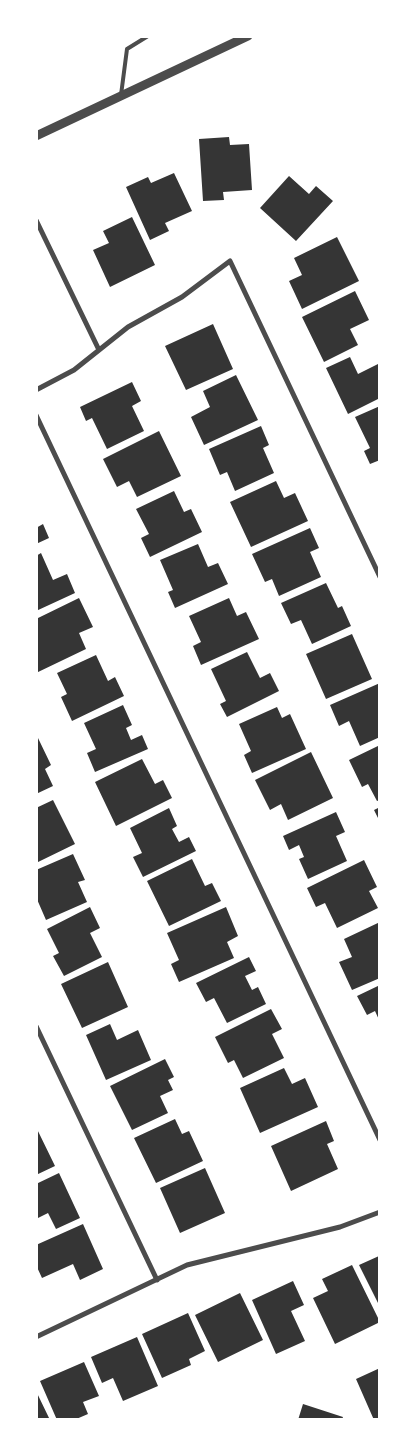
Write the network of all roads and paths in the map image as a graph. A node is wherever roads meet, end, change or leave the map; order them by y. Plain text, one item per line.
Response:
1 (148, 36) edge
2 (246, 36) edge
3 (121, 96) junction
4 (36, 136) edge
5 (36, 220) edge
6 (99, 350) junction
7 (36, 390) edge
8 (36, 415) edge
9 (380, 577) edge
10 (36, 1026) edge
11 (380, 1140) edge
12 (380, 1212) edge
13 (157, 1280) junction
14 (36, 1337) edge

1 - 3 lane
2 - 3 street
3 - 4 street
5 - 6 street
6 - 7 street
6 - 9 street
8 - 11 street
10 - 13 street
12 - 13 street
13 - 14 street

